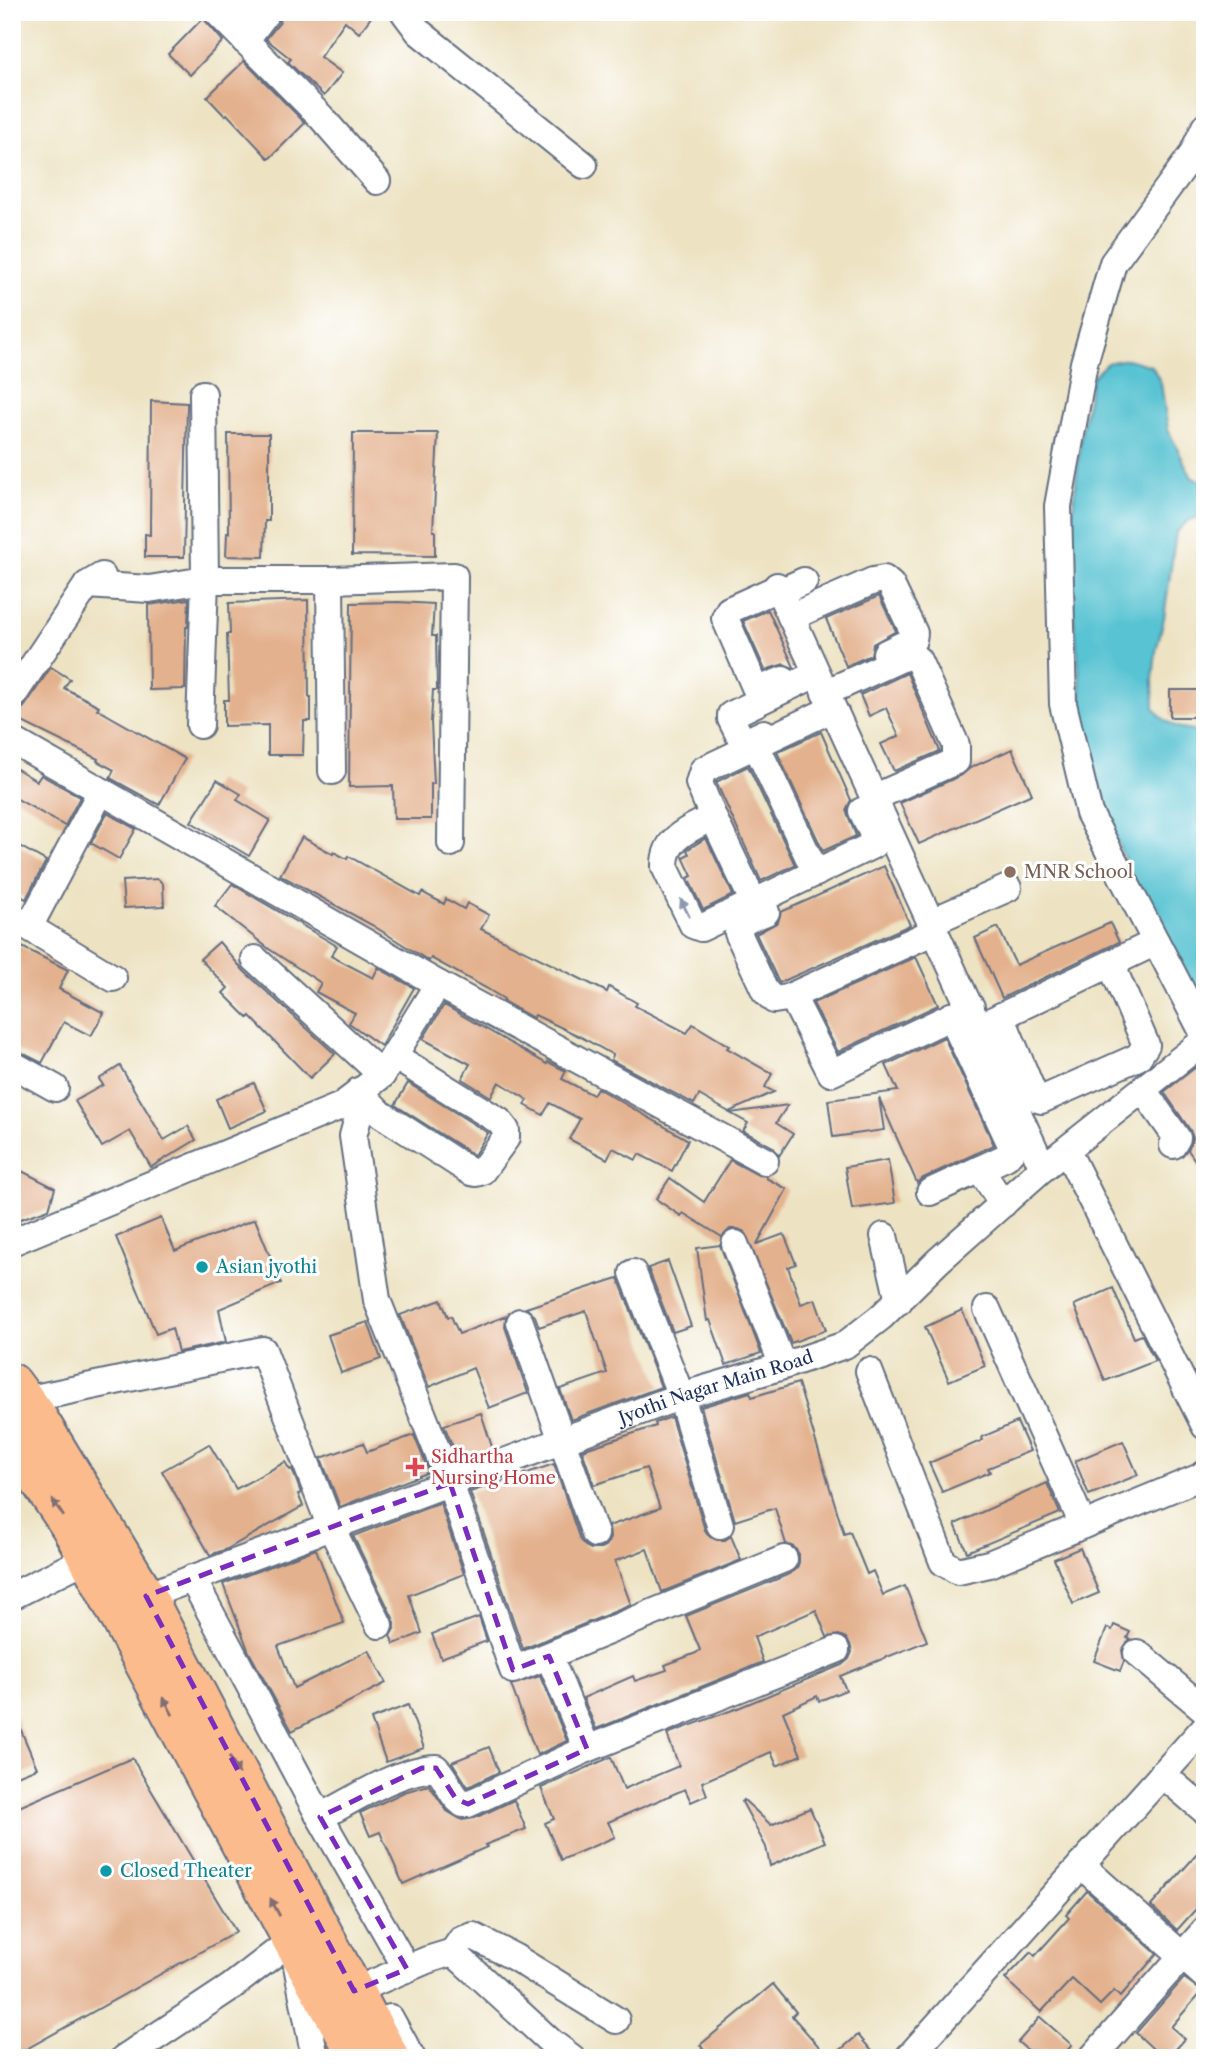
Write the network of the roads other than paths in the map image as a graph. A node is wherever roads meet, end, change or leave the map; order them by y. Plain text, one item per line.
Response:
1 (217, 12) edge
2 (267, 12) edge
3 (404, 12) edge
4 (245, 41) junction
5 (1205, 127) edge
6 (584, 165) dead end
7 (377, 180) dead end
8 (203, 394) dead end
9 (205, 580) junction
10 (330, 580) junction
11 (804, 582) dead end
12 (775, 590) junction
13 (826, 621) dead end
14 (791, 629) junction
15 (818, 690) junction
16 (12, 697) edge
17 (200, 725) dead end
18 (12, 740) edge
19 (756, 745) junction
20 (332, 771) dead end
21 (852, 771) junction
22 (101, 790) junction
23 (873, 798) junction
24 (713, 817) junction
25 (879, 829) junction
26 (451, 843) dead end
27 (897, 852) junction
28 (816, 873) junction
29 (1008, 888) dead end
30 (754, 903) junction
31 (20, 922) edge
32 (933, 927) junction
33 (1156, 942) junction
34 (256, 959) dead end
35 (1111, 964) junction
36 (113, 978) dead end
37 (438, 984) junction
38 (792, 996) junction
39 (976, 1017) junction
40 (1205, 1038) edge
41 (12, 1064) edge
42 (388, 1066) junction
43 (55, 1088) dead end
44 (1143, 1090) junction
45 (359, 1091) junction
46 (1173, 1145) dead end
47 (1067, 1151) junction
48 (765, 1161) dead end
49 (1043, 1168) junction
50 (981, 1169) junction
51 (930, 1192) dead end
52 (1003, 1204) junction
53 (884, 1236) dead end
54 (12, 1242) edge
55 (735, 1244) dead end
56 (633, 1273) dead end
57 (899, 1301) junction
58 (987, 1308) dead end
59 (520, 1321) dead end
60 (783, 1366) junction
61 (869, 1371) dead end
62 (19, 1392) edge
63 (681, 1396) junction
64 (1205, 1426) edge
65 (12, 1440) edge
66 (562, 1441) junction
67 (1205, 1473) edge
68 (450, 1483) junction
69 (330, 1525) junction
70 (720, 1525) dead end
71 (1083, 1525) junction
72 (595, 1534) dead end
73 (88, 1558) junction
74 (784, 1559) dead end
75 (192, 1578) junction
76 (12, 1596) edge
77 (146, 1596) junction
78 (379, 1625) dead end
79 (836, 1650) dead end
80 (1137, 1653) dead end
81 (549, 1656) junction
82 (1205, 1710) edge
83 (1205, 1727) edge
84 (587, 1749) junction
85 (1162, 1774) junction
86 (1205, 1811) edge
87 (320, 1817) junction
88 (1081, 1866) junction
89 (1205, 1930) edge
90 (292, 1940) junction
91 (453, 1952) junction
92 (1182, 1955) junction
93 (407, 1969) junction
94 (1205, 1976) edge
95 (357, 1997) junction
96 (616, 2020) dead end
97 (915, 2050) edge
98 (380, 2054) edge
99 (124, 2058) edge
100 (315, 2058) edge
101 (572, 2058) edge
102 (1092, 2058) edge

1 - 4 street
2 - 4 street
3 - 6 street
4 - 7 street
5 - 33 street
8 - 9 street
9 - 10 street
9 - 16 street
9 - 17 street
10 - 20 street
10 - 26 street
11 - 12 street
12 - 14 street
12 - 15 street
13 - 14 street
14 - 15 street
14 - 15 street
15 - 19 street
15 - 21 street
15 - 23 street
18 - 22 street
19 - 24 street
19 - 28 street
21 - 23 street
21 - 25 street
22 - 31 street
22 - 37 street
23 - 25 street
24 - 30 street
30 -> 24 street
25 - 27 street
25 - 28 street
27 - 32 street
27 - 38 street
28 - 30 street
29 - 32 street
31 - 36 street
32 - 38 street
32 - 39 street
33 - 35 street
33 - 40 street
34 - 42 street
35 - 39 street
35 - 39 street
37 - 42 street
37 - 48 street
38 - 39 street
39 - 49 street
39 - 50 street
40 - 44 street, Jyothi Nagar Main Road
41 - 43 street
42 - 45 street
42 - 45 street
44 - 46 street
44 - 47 street, Jyothi Nagar Main Road
45 - 54 street
45 - 68 street
47 - 49 street, Jyothi Nagar Main Road
47 - 64 street
49 - 52 street, Jyothi Nagar Main Road
50 - 51 street
50 - 52 street
52 - 57 street, Jyothi Nagar Main Road
53 - 57 street
55 - 60 street
56 - 63 street
57 - 60 street, Jyothi Nagar Main Road
58 - 71 street
59 - 66 street
60 - 63 street, Jyothi Nagar Main Road
61 - 71 street
62 - 69 street
62 - 77 highway
63 - 66 street, Jyothi Nagar Main Road
63 - 70 street
73 -> 65 highway
66 - 68 street, Jyothi Nagar Main Road
66 - 72 street
67 - 71 street
68 - 69 street, Jyothi Nagar Main Road
68 - 81 street
69 - 75 street, Jyothi Nagar Main Road
69 - 78 street
73 - 76 street
90 -> 73 highway
74 - 81 street
75 - 77 street, Jyothi Nagar Main Road
75 - 87 street
77 -> 95 highway
79 - 84 street
80 - 82 street
81 - 84 street
83 - 85 street
84 - 87 street
85 - 86 street
85 - 88 street
87 - 93 street
88 - 92 street
88 - 97 street
89 - 92 street
90 - 98 highway
90 - 99 street
90 - 100 street
91 - 93 street
91 - 96 street
91 - 101 street
92 - 94 street
92 - 102 street
93 - 95 street
95 - 98 highway

